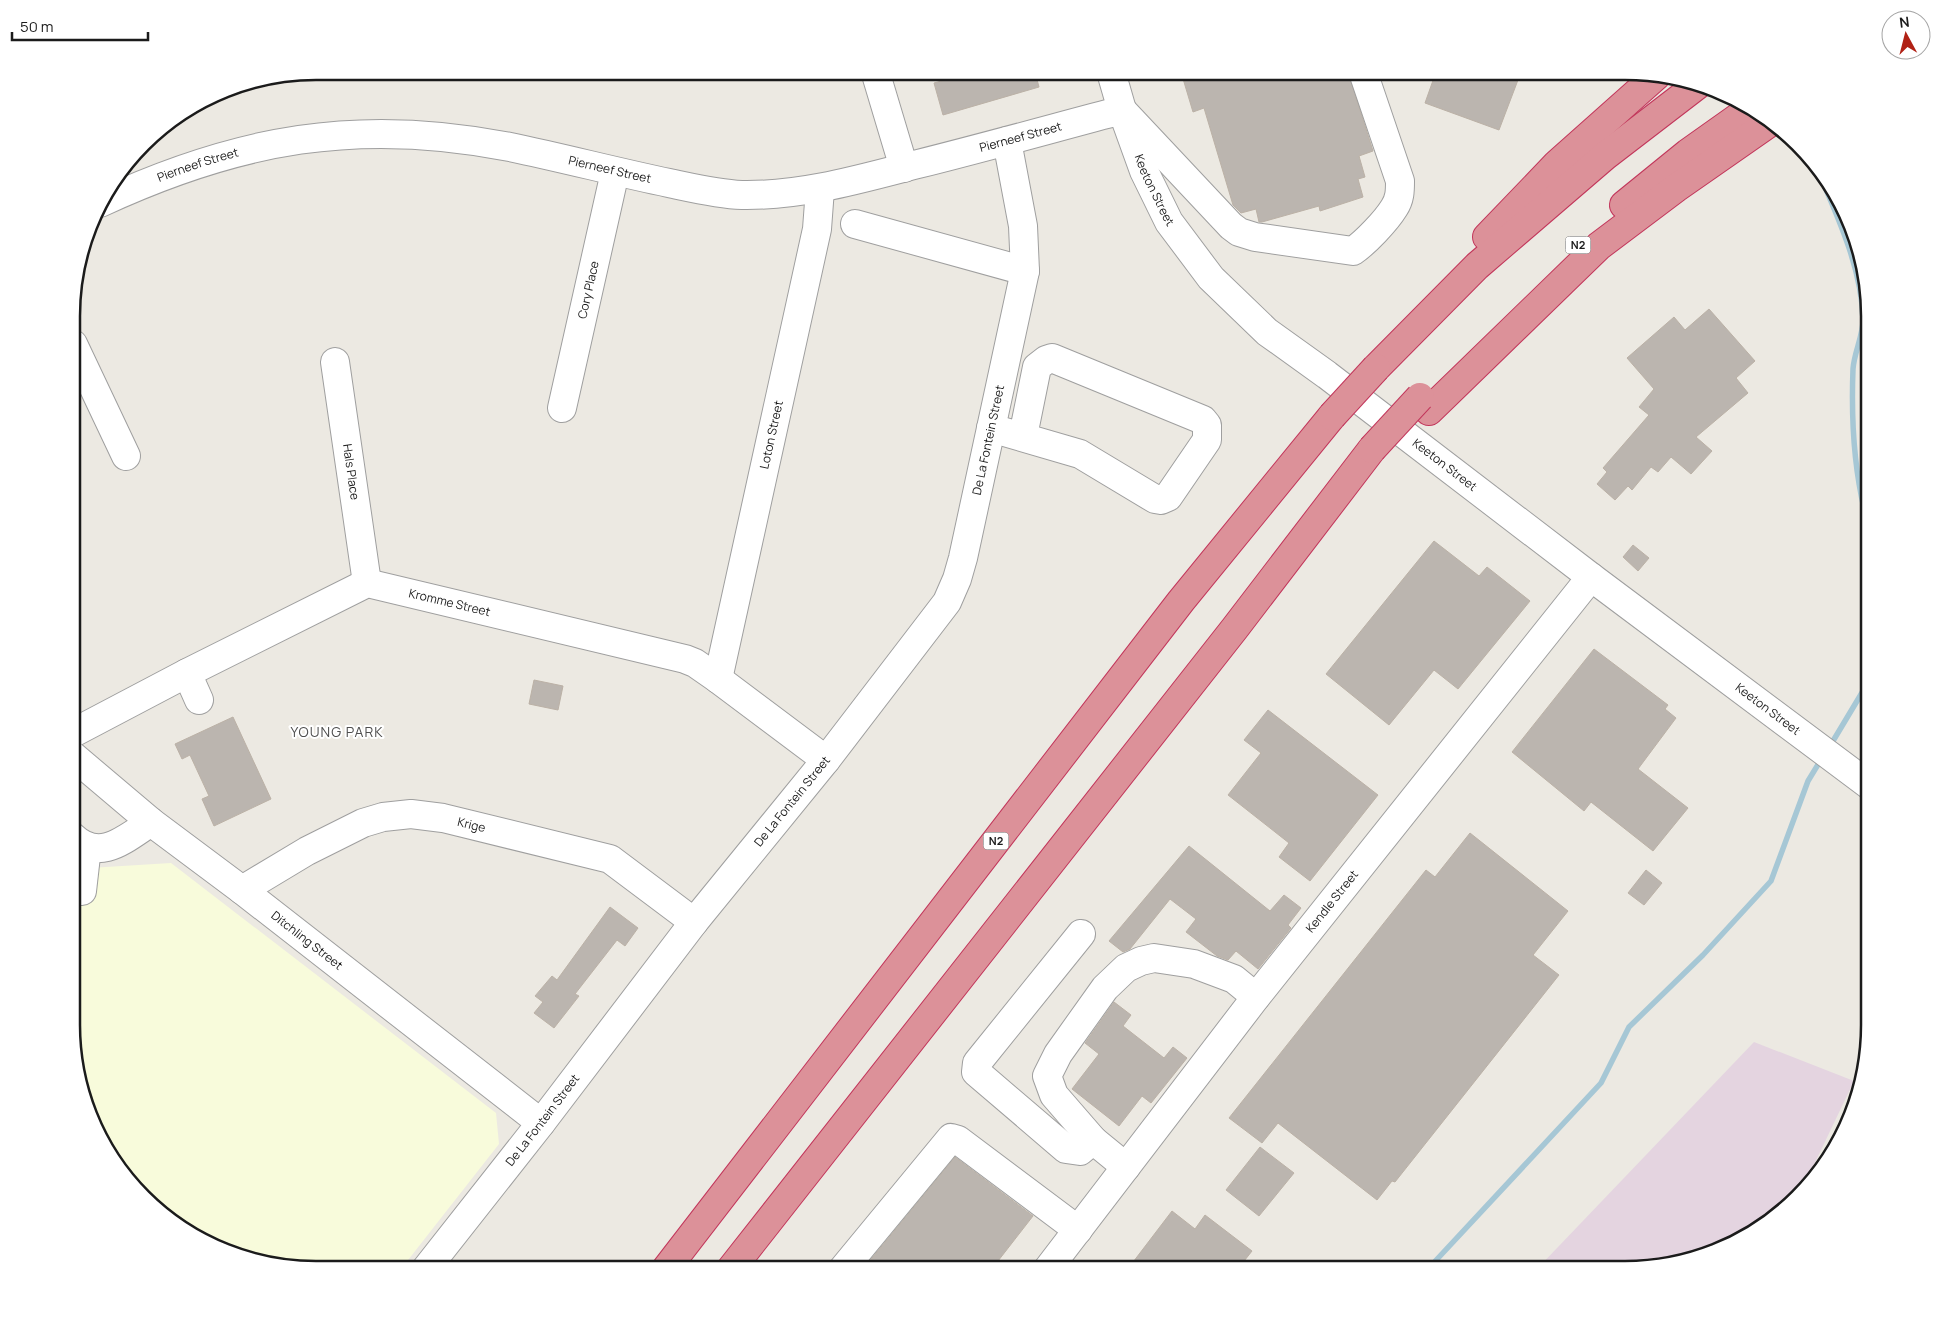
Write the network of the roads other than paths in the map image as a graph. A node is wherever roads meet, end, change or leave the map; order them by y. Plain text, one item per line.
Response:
1 (877, 80) edge
2 (1113, 80) edge
3 (1365, 80) edge
4 (1649, 82) edge
5 (1692, 90) edge
6 (1122, 110) junction
7 (1744, 113) edge
8 (1765, 126) edge
9 (1007, 141) junction
10 (904, 168) junction
11 (615, 172) junction
12 (820, 189) junction
13 (112, 198) edge
14 (855, 224) dead end
15 (1025, 271) junction
16 (1400, 345) junction
17 (80, 359) edge
18 (335, 362) dead end
19 (1424, 404) junction
20 (562, 408) dead end
21 (991, 428) junction
22 (1023, 436) junction
23 (126, 456) dead end
24 (1591, 577) junction
25 (367, 583) junction
26 (187, 673) junction
27 (718, 679) junction
28 (199, 700) dead end
29 (80, 729) edge
30 (826, 760) junction
31 (80, 762) edge
32 (1861, 779) edge
33 (151, 822) junction
34 (80, 842) edge
35 (242, 890) junction
36 (82, 891) dead end
37 (694, 922) junction
38 (1080, 934) dead end
39 (1256, 997) junction
40 (541, 1123) junction
41 (1093, 1140) junction
42 (1126, 1167) junction
43 (1078, 1230) junction
44 (432, 1261) edge
45 (672, 1261) edge
46 (737, 1261) edge
47 (850, 1261) edge
48 (1054, 1261) edge

1 - 10 street
2 - 6 street, Keeton Street
3 - 6 street
4 - 16 highway
5 - 16 highway, N2
6 - 9 street, Pierneef Street
6 - 24 street, Keeton Street
7 - 19 highway, N2
8 - 19 highway
9 - 10 street, Pierneef Street
9 - 15 street, De La Fontein Street
10 - 12 street, Pierneef Street
11 - 12 street, Pierneef Street
11 - 13 street, Pierneef Street
11 - 20 street, Cory Place
12 - 27 street, Loton Street
14 - 15 street
15 - 21 street, De La Fontein Street
16 - 45 highway, N2, bridge
17 - 23 street
18 - 25 street, Hals Place
19 - 46 highway, N2, bridge
21 - 22 street
21 - 30 street, De La Fontein Street
22 - 22 street
24 - 32 street, Keeton Street
24 - 39 street, Kendle Street
25 - 26 street
25 - 27 street, Kromme Street
26 - 28 street
26 - 29 street
27 - 30 street, Kromme Street
30 - 37 street, De La Fontein Street
31 - 33 street, Ditchling Street
33 - 34 street
33 - 35 street, Ditchling Street
34 - 36 street
35 - 37 street, Krige
35 - 40 street, Ditchling Street
37 - 40 street, De La Fontein Street
38 - 41 street
39 - 41 street
39 - 42 street, Kendle Street
40 - 44 street, De La Fontein Street
41 - 42 street
42 - 43 street, Kendle Street
43 - 47 street
43 - 48 street, Kendle Street

